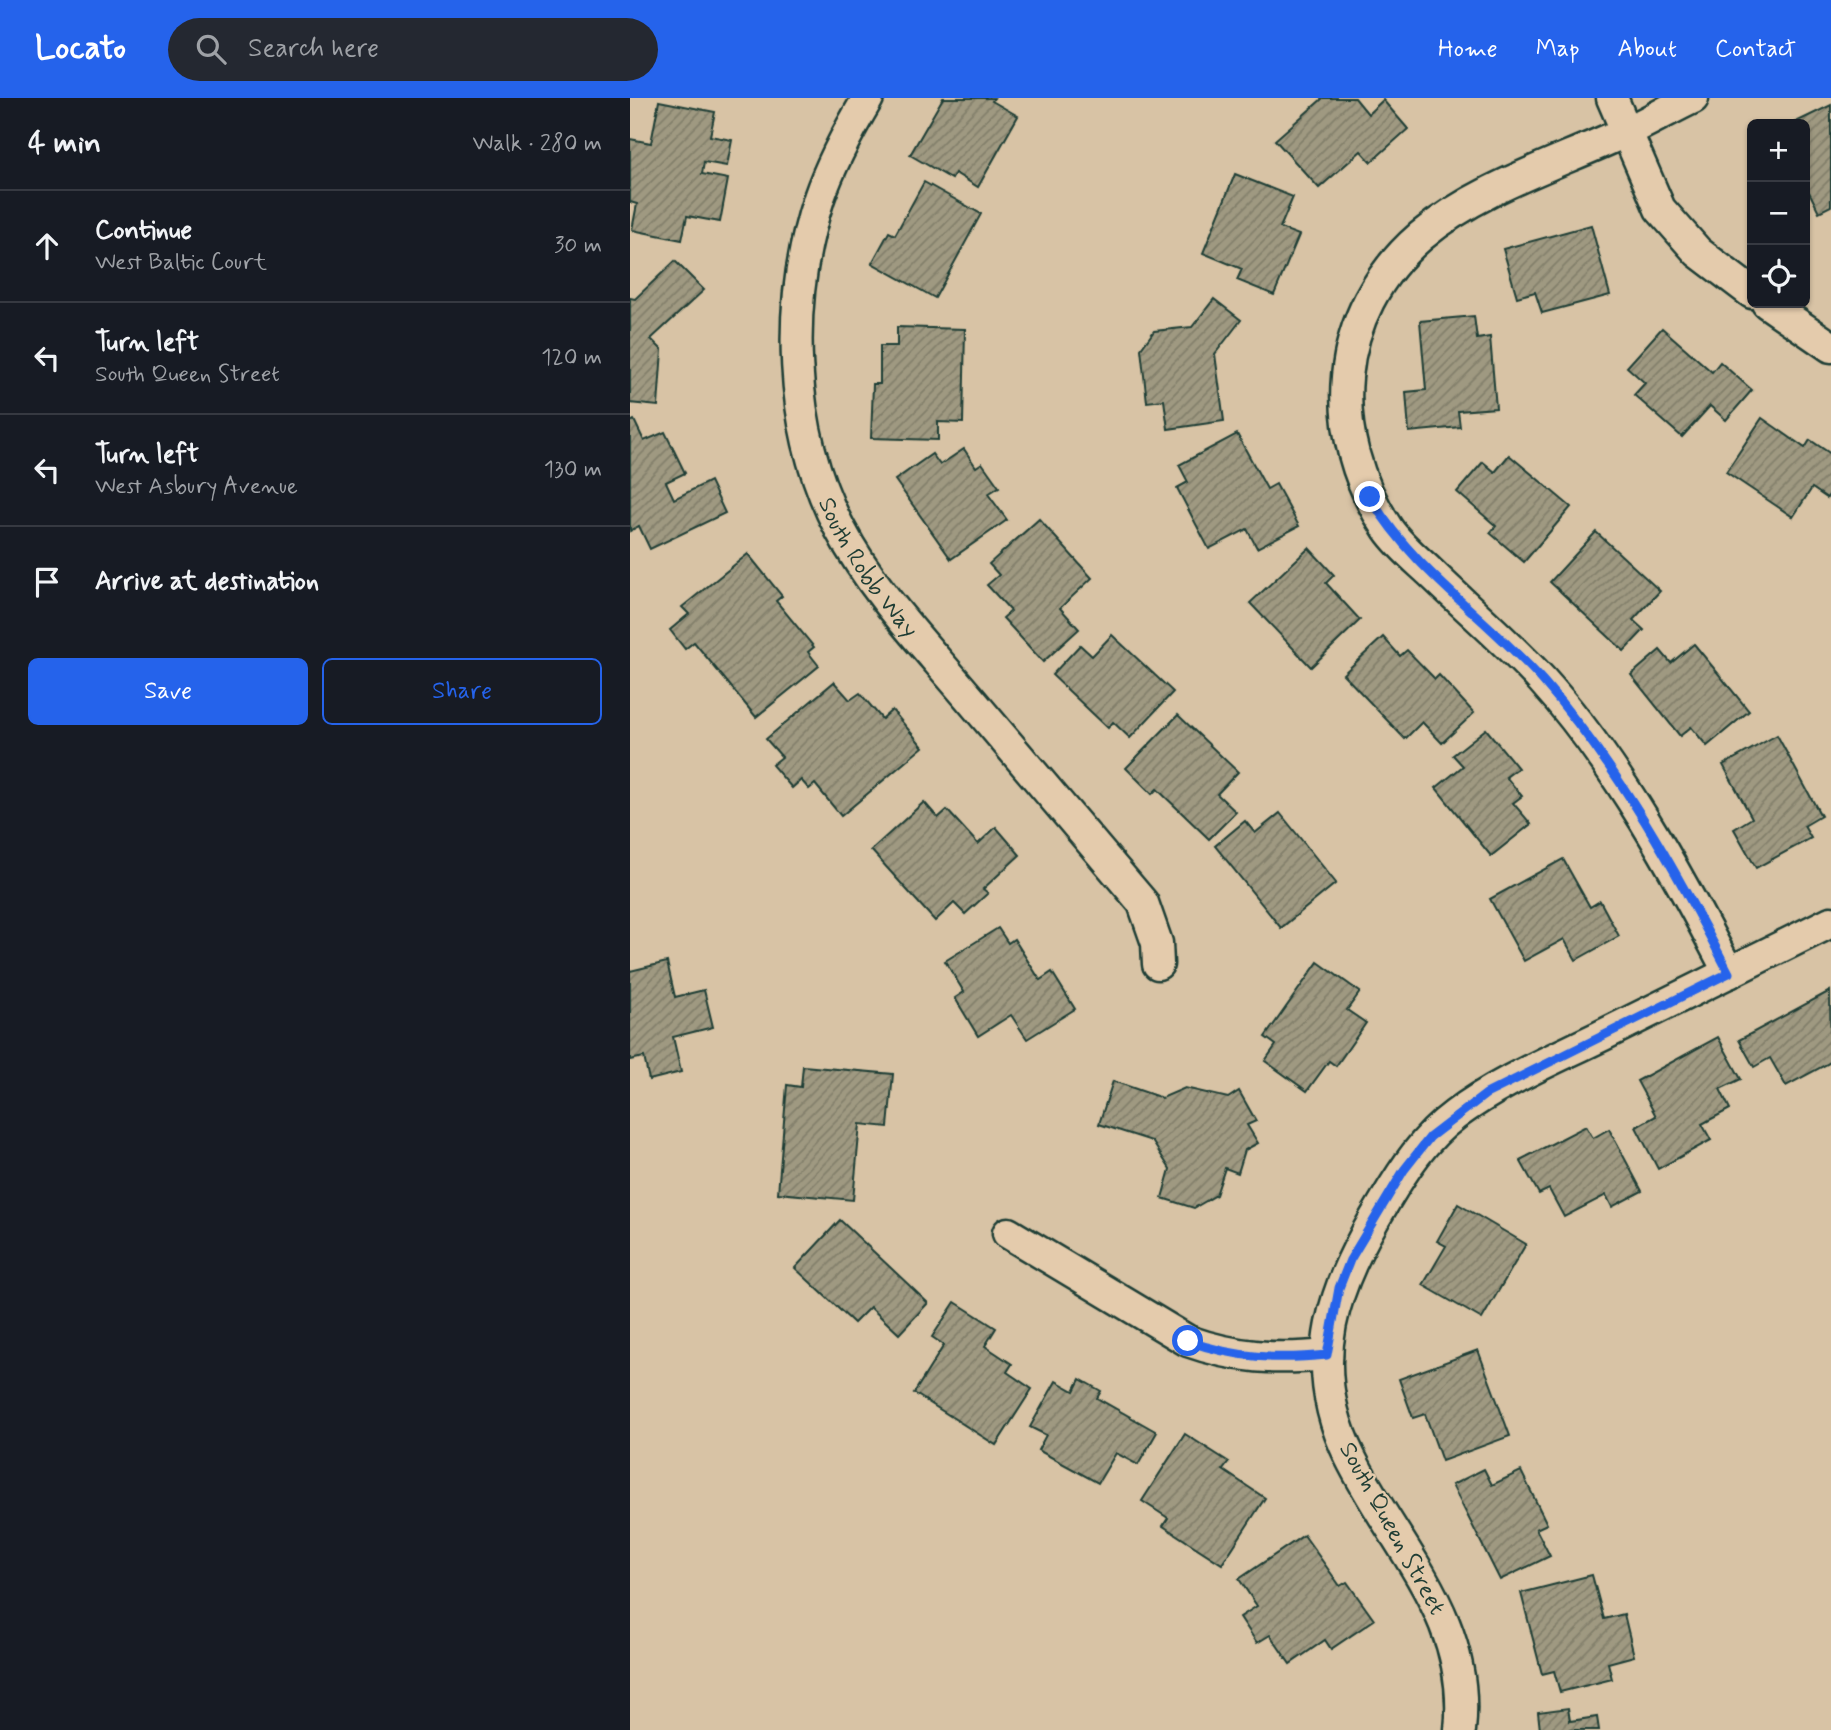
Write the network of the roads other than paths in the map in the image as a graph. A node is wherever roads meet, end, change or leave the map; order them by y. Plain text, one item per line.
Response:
1 (868, 98) edge
2 (1612, 98) edge
3 (1693, 98) edge
4 (1627, 132) junction
5 (1747, 289) edge
6 (1774, 308) edge
7 (1831, 347) edge
8 (1831, 922) edge
9 (1157, 964) dead end
10 (1729, 973) junction
11 (1008, 1233) dead end
12 (1327, 1355) junction
13 (1460, 1730) edge

1 - 9 street, South Robb Way
2 - 4 street
3 - 4 street
4 - 5 street
4 - 10 street
6 - 7 street
8 - 10 street, South Queen Street
10 - 12 street, South Queen Street
11 - 12 street
12 - 13 street, South Queen Street

